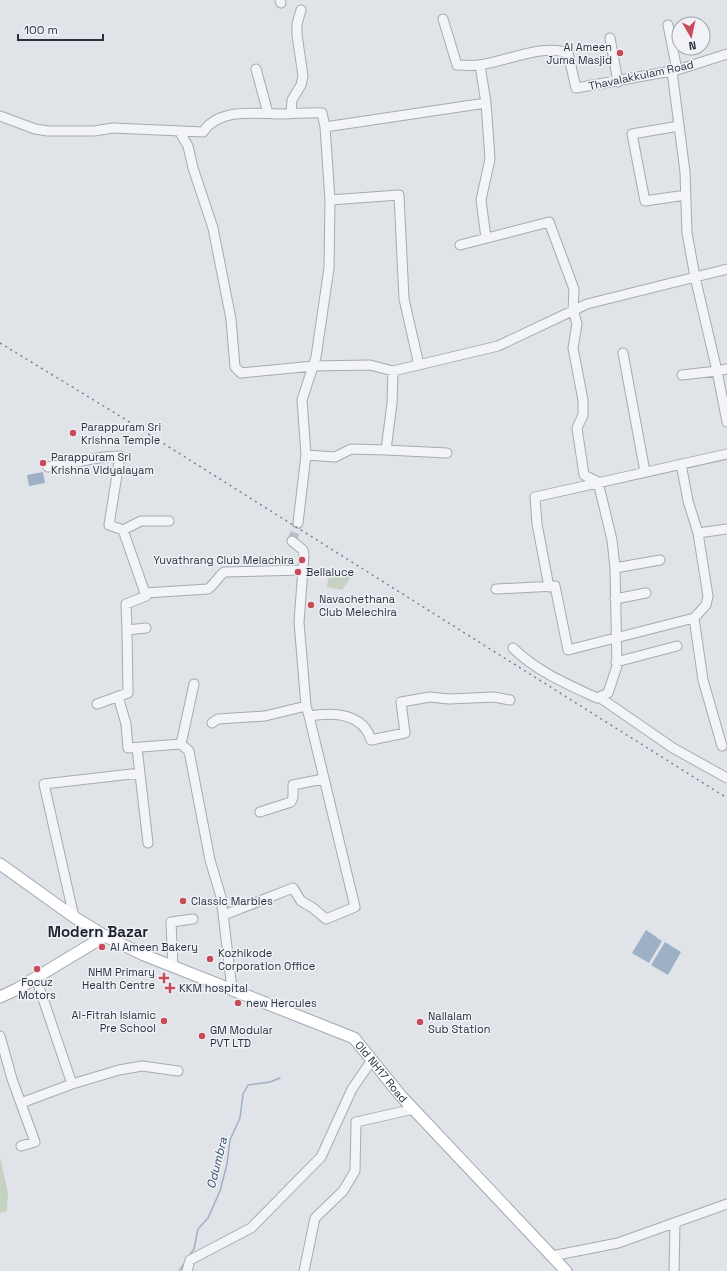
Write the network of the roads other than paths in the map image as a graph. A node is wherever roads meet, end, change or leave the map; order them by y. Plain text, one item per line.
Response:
1 (300, 10) dead end
2 (443, 19) dead end
3 (668, 26) dead end
4 (610, 38) dead end
5 (727, 54) edge
6 (480, 65) junction
7 (256, 69) dead end
8 (674, 70) junction
9 (618, 82) junction
10 (486, 103) junction
11 (268, 113) junction
12 (291, 113) junction
13 (0, 116) edge
14 (679, 126) junction
15 (325, 127) junction
16 (179, 131) junction
17 (686, 195) junction
18 (330, 200) junction
19 (486, 238) junction
20 (460, 245) dead end
21 (727, 269) edge
22 (695, 277) junction
23 (572, 310) junction
24 (623, 354) dead end
25 (419, 365) junction
26 (313, 366) junction
27 (727, 369) edge
28 (393, 371) junction
29 (717, 371) junction
30 (682, 375) dead end
31 (727, 422) edge
32 (386, 450) junction
33 (447, 453) dead end
34 (727, 454) edge
35 (306, 455) junction
36 (681, 464) junction
37 (48, 467) dead end
38 (645, 472) junction
39 (598, 482) junction
40 (169, 520) dead end
41 (298, 523) tunnel mouth
42 (727, 529) edge
43 (123, 530) junction
44 (698, 533) junction
45 (292, 541) dead end
46 (660, 560) dead end
47 (615, 568) junction
48 (303, 570) junction
49 (549, 587) junction
50 (496, 589) dead end
51 (145, 592) junction
52 (646, 592) dead end
53 (615, 599) junction
54 (694, 618) junction
55 (146, 628) dead end
56 (127, 630) junction
57 (615, 639) junction
58 (677, 646) dead end
59 (512, 648) dead end
60 (616, 662) junction
61 (194, 684) dead end
62 (118, 696) junction
63 (599, 697) junction
64 (510, 700) dead end
65 (97, 704) dead end
66 (306, 706) junction
67 (309, 716) junction
68 (212, 723) dead end
69 (181, 744) junction
70 (722, 746) dead end
71 (137, 748) junction
72 (140, 773) junction
73 (727, 778) edge
74 (323, 779) junction
75 (260, 812) dead end
76 (148, 843) dead end
77 (0, 864) edge
78 (224, 915) junction
79 (74, 917) junction
80 (193, 919) dead end
81 (105, 936) junction
82 (173, 967) junction
83 (36, 978) junction
84 (232, 989) junction
85 (0, 997) edge
86 (0, 1036) edge
87 (372, 1060) junction
88 (178, 1071) dead end
89 (72, 1084) junction
90 (21, 1103) junction
91 (414, 1109) junction
92 (21, 1146) dead end
93 (727, 1204) edge
94 (675, 1224) junction
95 (552, 1256) junction
96 (187, 1271) edge
97 (304, 1271) edge
98 (566, 1271) edge
99 (674, 1271) edge

1 - 12 street
2 - 6 street
3 - 8 street
4 - 9 street
5 - 8 street, Thavalakkulam Road
6 - 9 street, Thavalakkulam Road
6 - 10 street
7 - 11 street
8 - 9 street, Thavalakkulam Road
8 - 14 street
10 - 15 street
10 - 19 street
11 - 12 street
11 - 16 street
12 - 15 street
13 - 16 street
14 - 17 street
14 - 17 street
15 - 18 street
16 - 26 street
17 - 22 street
18 - 25 street
18 - 26 street
19 - 20 street
19 - 23 street
21 - 22 street
22 - 23 street
22 - 29 street
23 - 25 street
23 - 39 street
24 - 38 street
25 - 28 street
26 - 28 street
26 - 35 street
27 - 29 street
28 - 32 street
29 - 30 street
29 - 31 street
32 - 33 street
32 - 35 street
34 - 36 street
35 - 41 street
36 - 38 street
36 - 44 street
37 - 43 street
38 - 39 street
39 - 47 street
39 - 49 street
40 - 43 street
42 - 44 street
43 - 51 street
44 - 54 street
45 - 48 street
46 - 47 street
47 - 53 street
48 - 51 street
48 - 66 street
49 - 50 street
49 - 57 street
51 - 56 street
52 - 53 street
53 - 57 street
54 - 57 street
54 - 70 street
55 - 56 street
56 - 62 street
57 - 60 street
58 - 60 street
59 - 63 street
60 - 63 street
61 - 69 street
62 - 65 street
62 - 71 street
63 - 73 street
64 - 67 street
66 - 67 street
66 - 68 street
67 - 74 street
69 - 71 street
69 - 78 street
71 - 72 street
72 - 76 street
72 - 79 street
74 - 75 street
74 - 78 street
77 - 79 main road, Old NH17 Road
78 - 84 street
79 - 81 main road, Old NH17 Road
80 - 82 street
81 - 82 main road, Old NH17 Road
81 - 83 main road
82 - 84 main road, Old NH17 Road
83 - 85 main road
83 - 89 street
84 - 87 main road, Old NH17 Road
86 - 90 street
87 - 91 main road, Old NH17 Road
87 - 96 street
88 - 89 street
89 - 90 street
90 - 92 street
91 - 95 main road, Old NH17 Road
91 - 97 street
93 - 94 street
94 - 95 street
94 - 99 street
95 - 98 main road, Old NH17 Road

